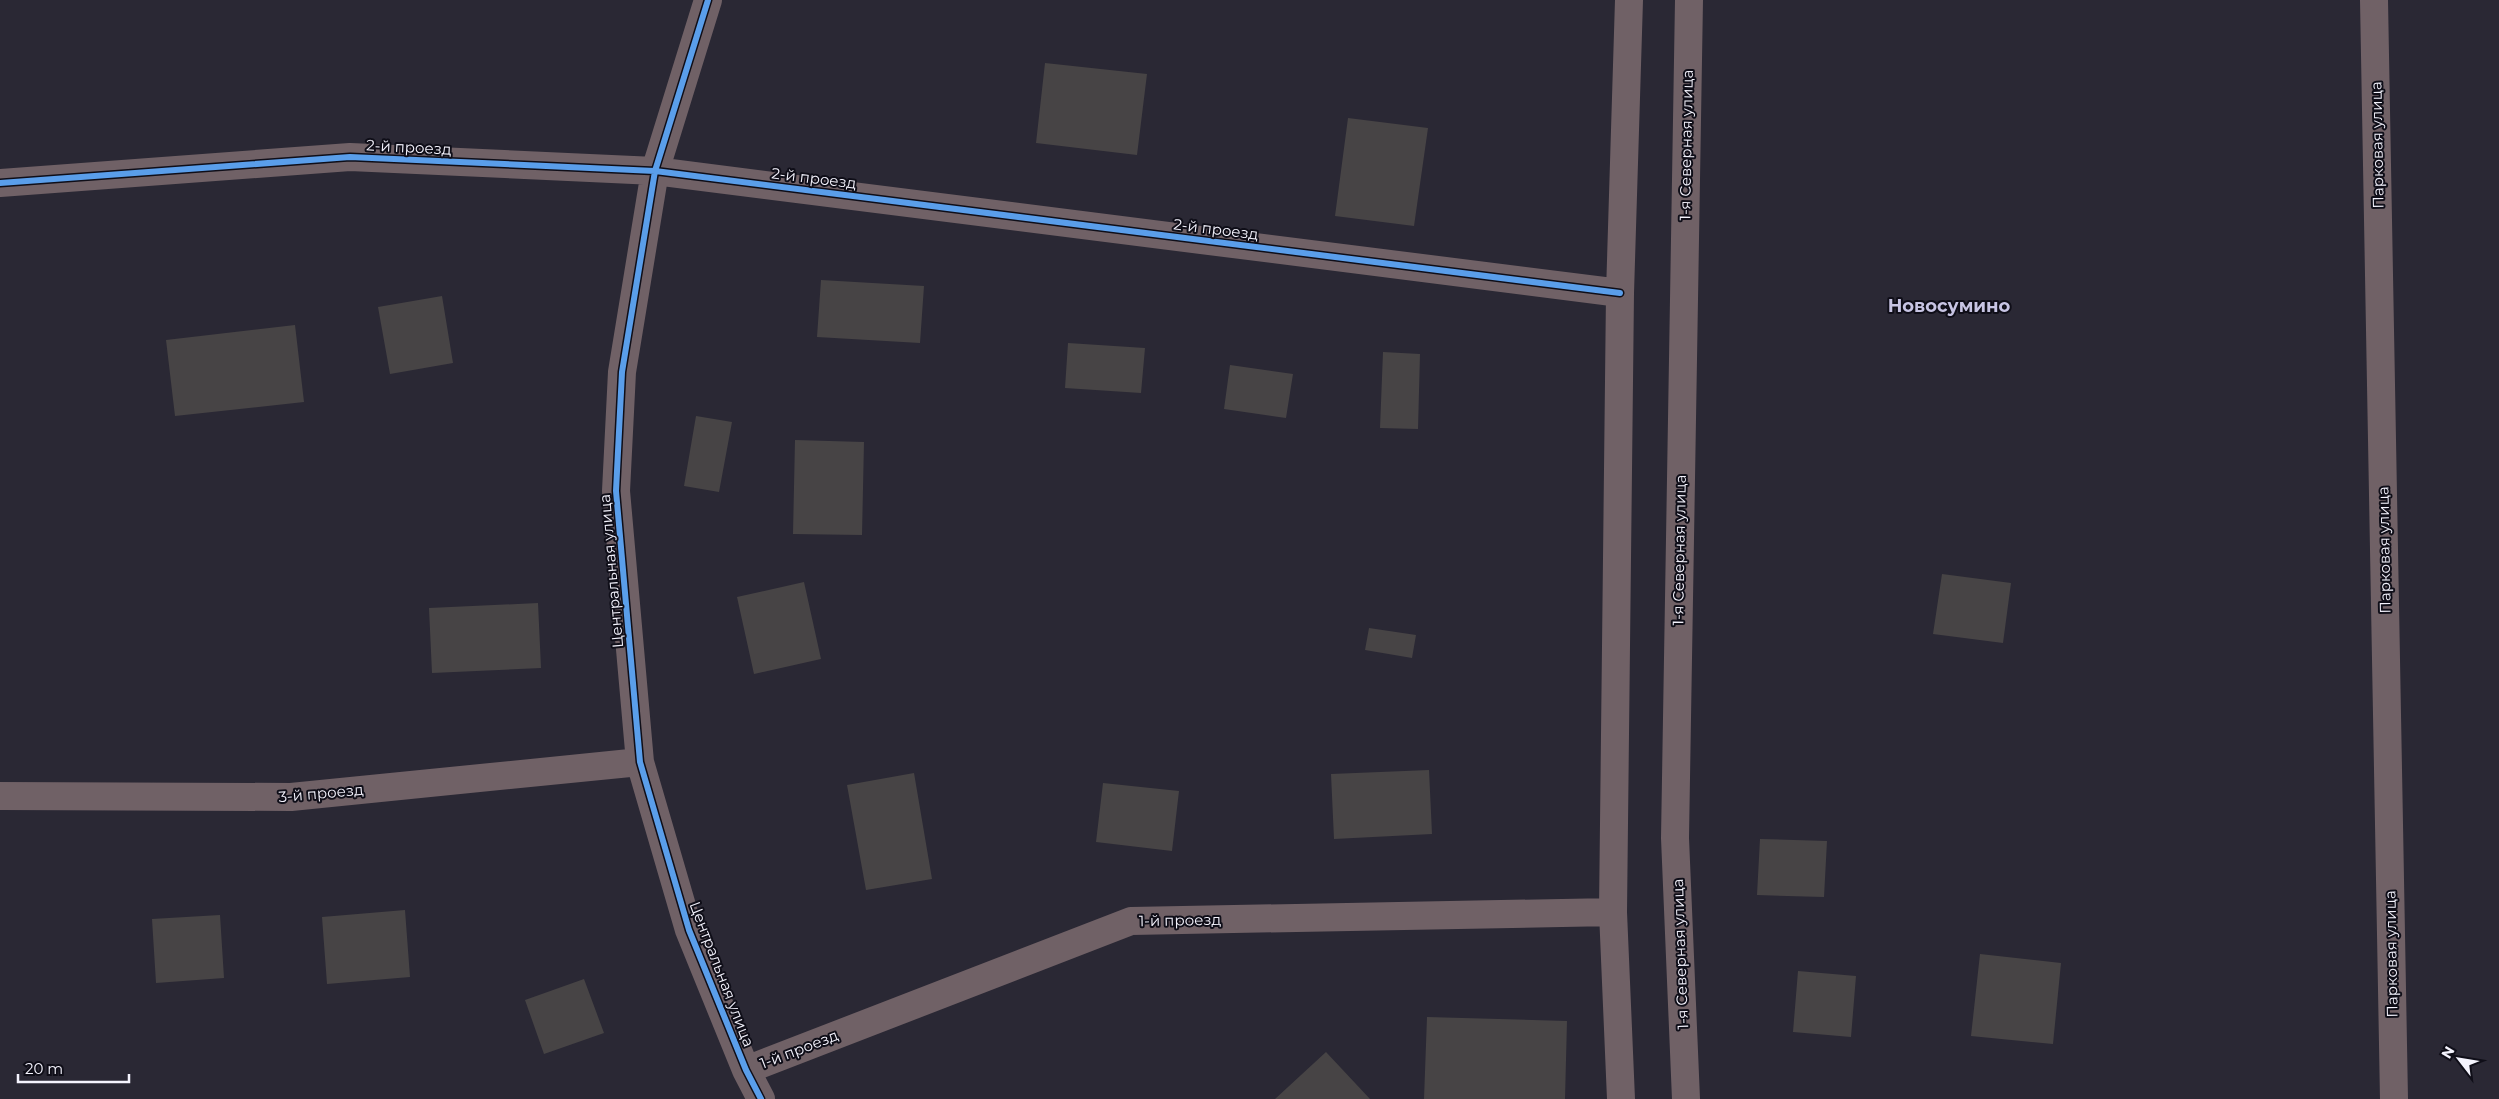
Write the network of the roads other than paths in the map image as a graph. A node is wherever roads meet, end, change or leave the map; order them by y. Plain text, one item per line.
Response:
1 (708, 0) edge
2 (1629, 0) edge
3 (1689, 0) edge
4 (2374, 0) edge
5 (655, 171) junction
6 (0, 183) edge
7 (1620, 293) junction
8 (640, 762) junction
9 (0, 796) edge
10 (1612, 912) junction
11 (746, 1070) junction
12 (762, 1099) edge
13 (1621, 1099) edge
14 (1686, 1099) edge
15 (2394, 1099) edge

1 - 5 street, Центральная улица
2 - 7 street
3 - 14 street, 1-я Северная улица
4 - 15 street, Парковая улица
5 - 6 street, 2-й проезд
5 - 7 street, 2-й проезд
5 - 8 street, Центральная улица
7 - 10 street
8 - 9 street, 3-й проезд
8 - 11 street, Центральная улица
10 - 11 street, 1-й проезд
10 - 13 street
11 - 12 street, Центральная улица

